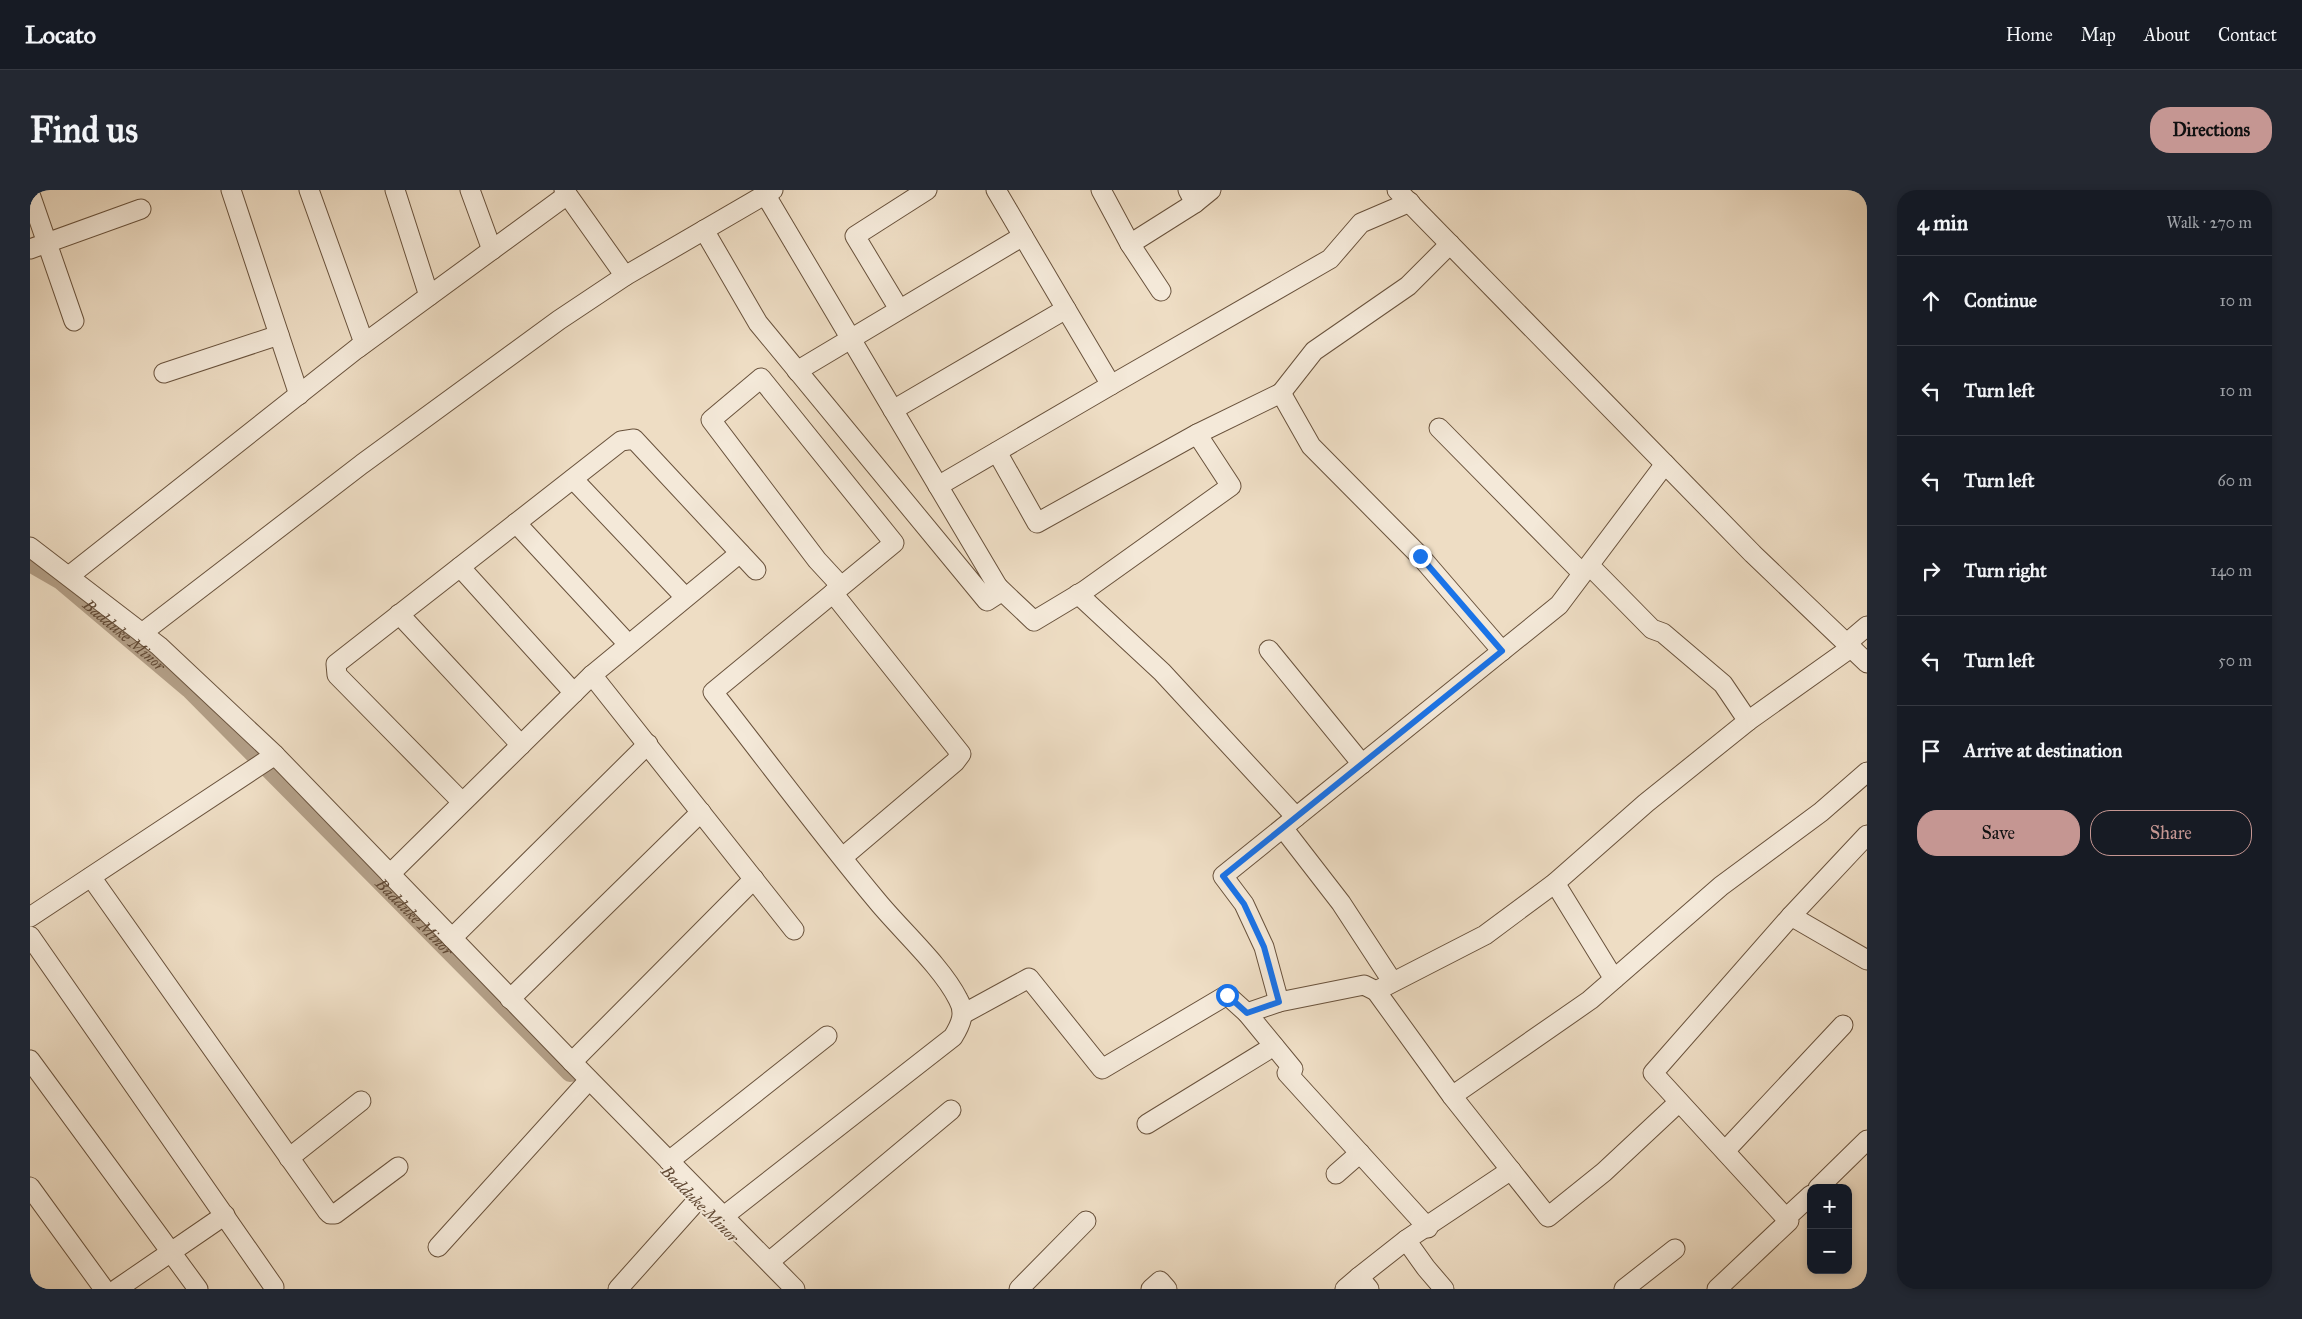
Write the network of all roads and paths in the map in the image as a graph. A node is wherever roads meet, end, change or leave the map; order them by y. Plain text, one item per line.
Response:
1 (231, 190) edge
2 (308, 190) edge
3 (395, 190) edge
4 (470, 190) edge
5 (927, 190) edge
6 (996, 190) edge
7 (1101, 190) edge
8 (1211, 190) edge
9 (769, 192) edge
10 (565, 193) edge
11 (30, 194) edge
12 (1404, 195) edge
13 (1191, 197) edge
14 (141, 209) dead end
15 (704, 230) junction
16 (1023, 236) junction
17 (1130, 244) junction
18 (1450, 244) junction
19 (39, 247) edge
20 (492, 250) junction
21 (624, 276) junction
22 (1161, 291) dead end
23 (429, 296) junction
24 (1066, 309) junction
25 (899, 310) junction
26 (74, 321) dead end
27 (279, 335) junction
28 (851, 339) junction
29 (358, 348) junction
30 (797, 371) junction
31 (164, 373) dead end
32 (1111, 385) junction
33 (1281, 392) junction
34 (299, 395) junction
35 (893, 410) junction
36 (1439, 428) dead end
37 (1197, 434) junction
38 (997, 452) junction
39 (1665, 464) junction
40 (573, 480) junction
41 (938, 486) junction
42 (516, 523) junction
43 (30, 547) edge
44 (740, 552) junction
45 (460, 567) junction
46 (1586, 569) junction
47 (756, 570) dead end
48 (69, 576) junction
49 (997, 586) junction
50 (837, 589) junction
51 (1078, 594) junction
52 (685, 597) junction
53 (398, 614) junction
54 (1867, 626) edge
55 (142, 633) junction
56 (628, 644) junction
57 (1849, 645) junction
58 (1269, 650) dead end
59 (1502, 651) junction
60 (1867, 663) edge
61 (592, 675) junction
62 (574, 693) junction
63 (1748, 721) junction
64 (648, 744) junction
65 (521, 745) junction
66 (274, 756) junction
67 (1362, 764) junction
68 (1867, 772) edge
69 (462, 802) junction
70 (701, 812) junction
71 (1289, 822) junction
72 (1867, 835) edge
73 (842, 857) junction
74 (390, 874) junction
75 (91, 877) junction
76 (754, 879) junction
77 (1555, 883) junction
78 (1791, 916) junction
79 (30, 917) edge
80 (794, 930) dead end
81 (30, 936) edge
82 (452, 938) junction
83 (1867, 960) edge
84 (1614, 979) junction
85 (1384, 986) junction
86 (510, 999) junction
87 (1279, 1002) junction
88 (1247, 1013) junction
89 (964, 1014) junction
90 (1843, 1025) dead end
91 (827, 1036) dead end
92 (1274, 1046) junction
93 (30, 1060) edge
94 (572, 1062) junction
95 (583, 1087) junction
96 (1452, 1096) junction
97 (361, 1101) dead end
98 (1679, 1102) junction
99 (951, 1110) dead end
100 (1147, 1124) dead end
101 (1867, 1140) edge
102 (1725, 1151) junction
103 (1360, 1153) junction
104 (289, 1158) junction
105 (669, 1161) junction
106 (398, 1166) dead end
107 (1511, 1170) junction
108 (1336, 1174) dead end
109 (1822, 1184) edge
110 (30, 1187) edge
111 (702, 1195) junction
112 (1807, 1198) edge
113 (225, 1215) junction
114 (724, 1216) junction
115 (1786, 1218) junction
116 (1086, 1222) dead end
117 (1428, 1228) junction
118 (1406, 1240) junction
119 (438, 1247) dead end
120 (1675, 1249) dead end
121 (172, 1252) junction
122 (769, 1262) junction
123 (1358, 1285) edge
124 (274, 1287) dead end
125 (104, 1289) edge
126 (117, 1289) edge
127 (198, 1289) edge
128 (618, 1289) edge
129 (796, 1289) edge
130 (1019, 1289) edge
131 (1151, 1289) edge
132 (1167, 1289) edge
133 (1444, 1289) edge
134 (1624, 1289) edge
135 (1717, 1289) edge

1 - 27 street
2 - 29 street
3 - 23 street
4 - 20 street
5 - 25 street
6 - 16 street
7 - 17 street
8 - 13 street
9 - 15 street
9 - 28 street
10 - 20 street
10 - 21 street
11 - 19 street
12 - 18 street
12 - 32 street
13 - 17 street
14 - 19 street
15 - 21 street
15 - 30 street
16 - 24 street
16 - 25 street
17 - 22 street
18 - 33 street
18 - 39 street
19 - 26 street
20 - 23 street
21 - 55 street
23 - 29 street
24 - 32 street
24 - 35 street
25 - 28 street
27 - 31 street
27 - 34 street
28 - 30 street
28 - 35 street
29 - 34 street
30 - 49 street
32 - 38 street
33 - 37 street
33 - 59 street
34 - 48 street
35 - 41 street
36 - 46 street
37 - 38 street
37 - 51 street
38 - 41 street
39 - 46 street
39 - 57 street
40 - 42 street
40 - 44 street
40 - 52 street
41 - 49 street
42 - 45 street
42 - 56 street
43 - 48 street
44 - 47 street
44 - 52 street
45 - 53 street
45 - 62 street
46 - 59 street
46 - 63 street
48 - 55 street
49 - 51 street
50 - 50 street
50 - 73 street
50 - 73 street
51 - 71 street
52 - 56 street
53 - 65 street
53 - 69 street
54 - 57 street
55 - 66 street
56 - 61 street
57 - 60 street
57 - 63 street
58 - 67 street
59 - 67 street
61 - 62 street
61 - 64 street
62 - 65 street
63 - 77 street
64 - 70 street
64 - 82 street
65 - 69 street
66 - 74 street
66 - 75 street
67 - 71 street
68 - 84 street
69 - 74 street
70 - 76 street
70 - 86 street
71 - 85 street
71 - 87 street
72 - 78 street
73 - 89 street
74 - 82 street
75 - 79 street
75 - 104 street
76 - 80 street
76 - 94 street
77 - 84 street
77 - 85 street
78 - 83 street
78 - 98 street
81 - 113 street
82 - 86 street
84 - 96 street
85 - 87 street
85 - 96 street
86 - 94 street
87 - 88 street
88 - 89 street
88 - 92 street
89 - 114 street
90 - 102 street
91 - 105 street
92 - 100 street
92 - 103 street
93 - 121 street
94 - 95 street
95 - 105 street
95 - 119 street
96 - 107 street
97 - 104 street
98 - 102 street
98 - 107 street
99 - 122 street
101 - 109 street
102 - 115 street
103 - 108 street
103 - 117 street
104 - 106 street
105 - 111 street
107 - 117 street
110 - 125 street
111 - 114 street
111 - 128 street
112 - 115 street
113 - 121 street
113 - 124 street
114 - 122 street
115 - 135 street
116 - 130 street
117 - 118 street
118 - 123 street
118 - 133 street
120 - 134 street
121 - 126 street
121 - 127 street
122 - 129 street
131 - 132 street

